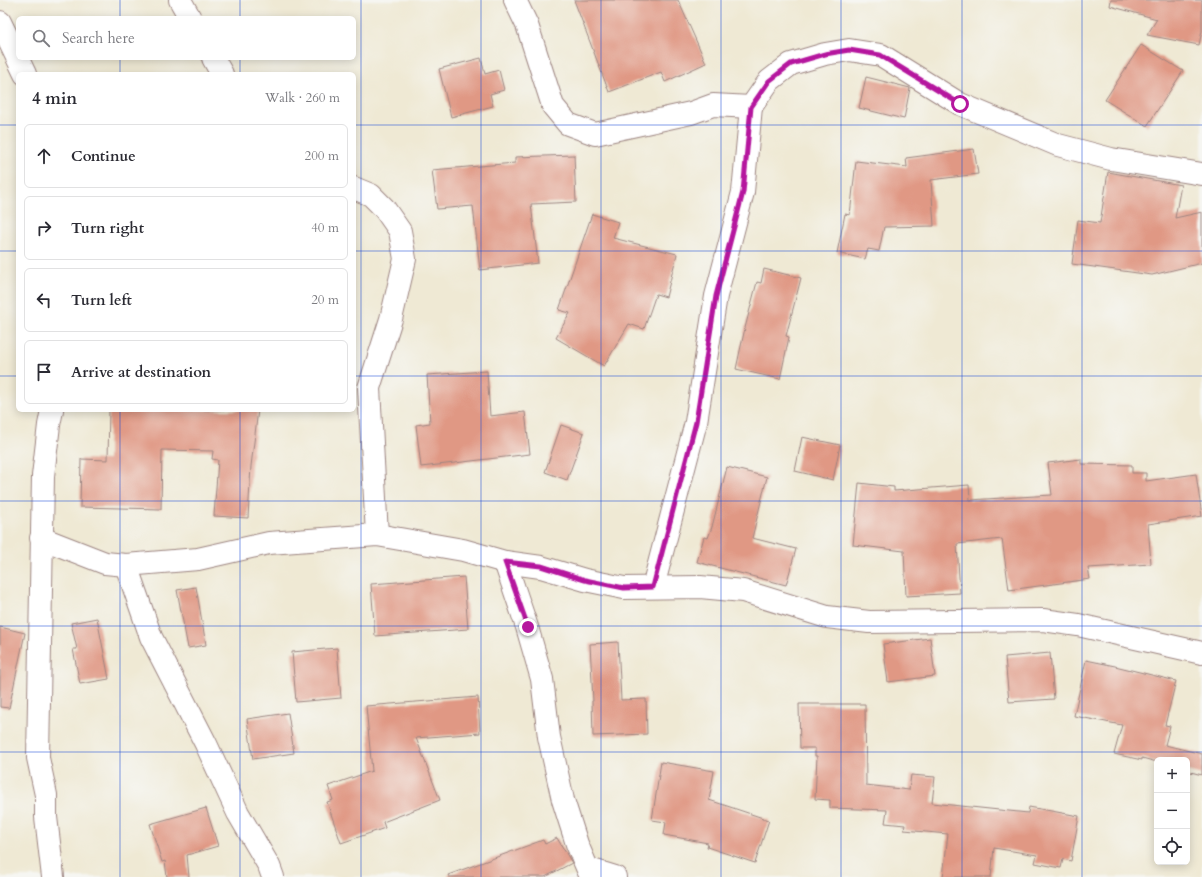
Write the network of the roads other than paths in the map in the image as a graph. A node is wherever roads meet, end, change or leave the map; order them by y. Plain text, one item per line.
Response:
1 (180, 0) edge
2 (515, 0) edge
3 (189, 16) edge
4 (0, 22) edge
5 (16, 55) edge
6 (18, 60) edge
7 (214, 60) edge
8 (24, 72) edge
9 (221, 72) edge
10 (751, 107) junction
11 (1202, 174) edge
12 (356, 189) edge
13 (52, 412) edge
14 (377, 535) junction
15 (41, 538) junction
16 (505, 562) junction
17 (126, 564) junction
18 (653, 587) junction
19 (1202, 653) edge
20 (590, 873) edge
21 (53, 877) edge
22 (273, 877) edge
23 (615, 877) edge

1 - 3 street
2 - 10 street
4 - 5 street
6 - 8 street
7 - 9 street
10 - 11 street
10 - 18 street
12 - 14 street
13 - 15 street
14 - 16 street
14 - 17 street
15 - 17 street
15 - 21 street
16 - 18 street
16 - 20 street
17 - 22 street
18 - 19 street
20 - 23 street

